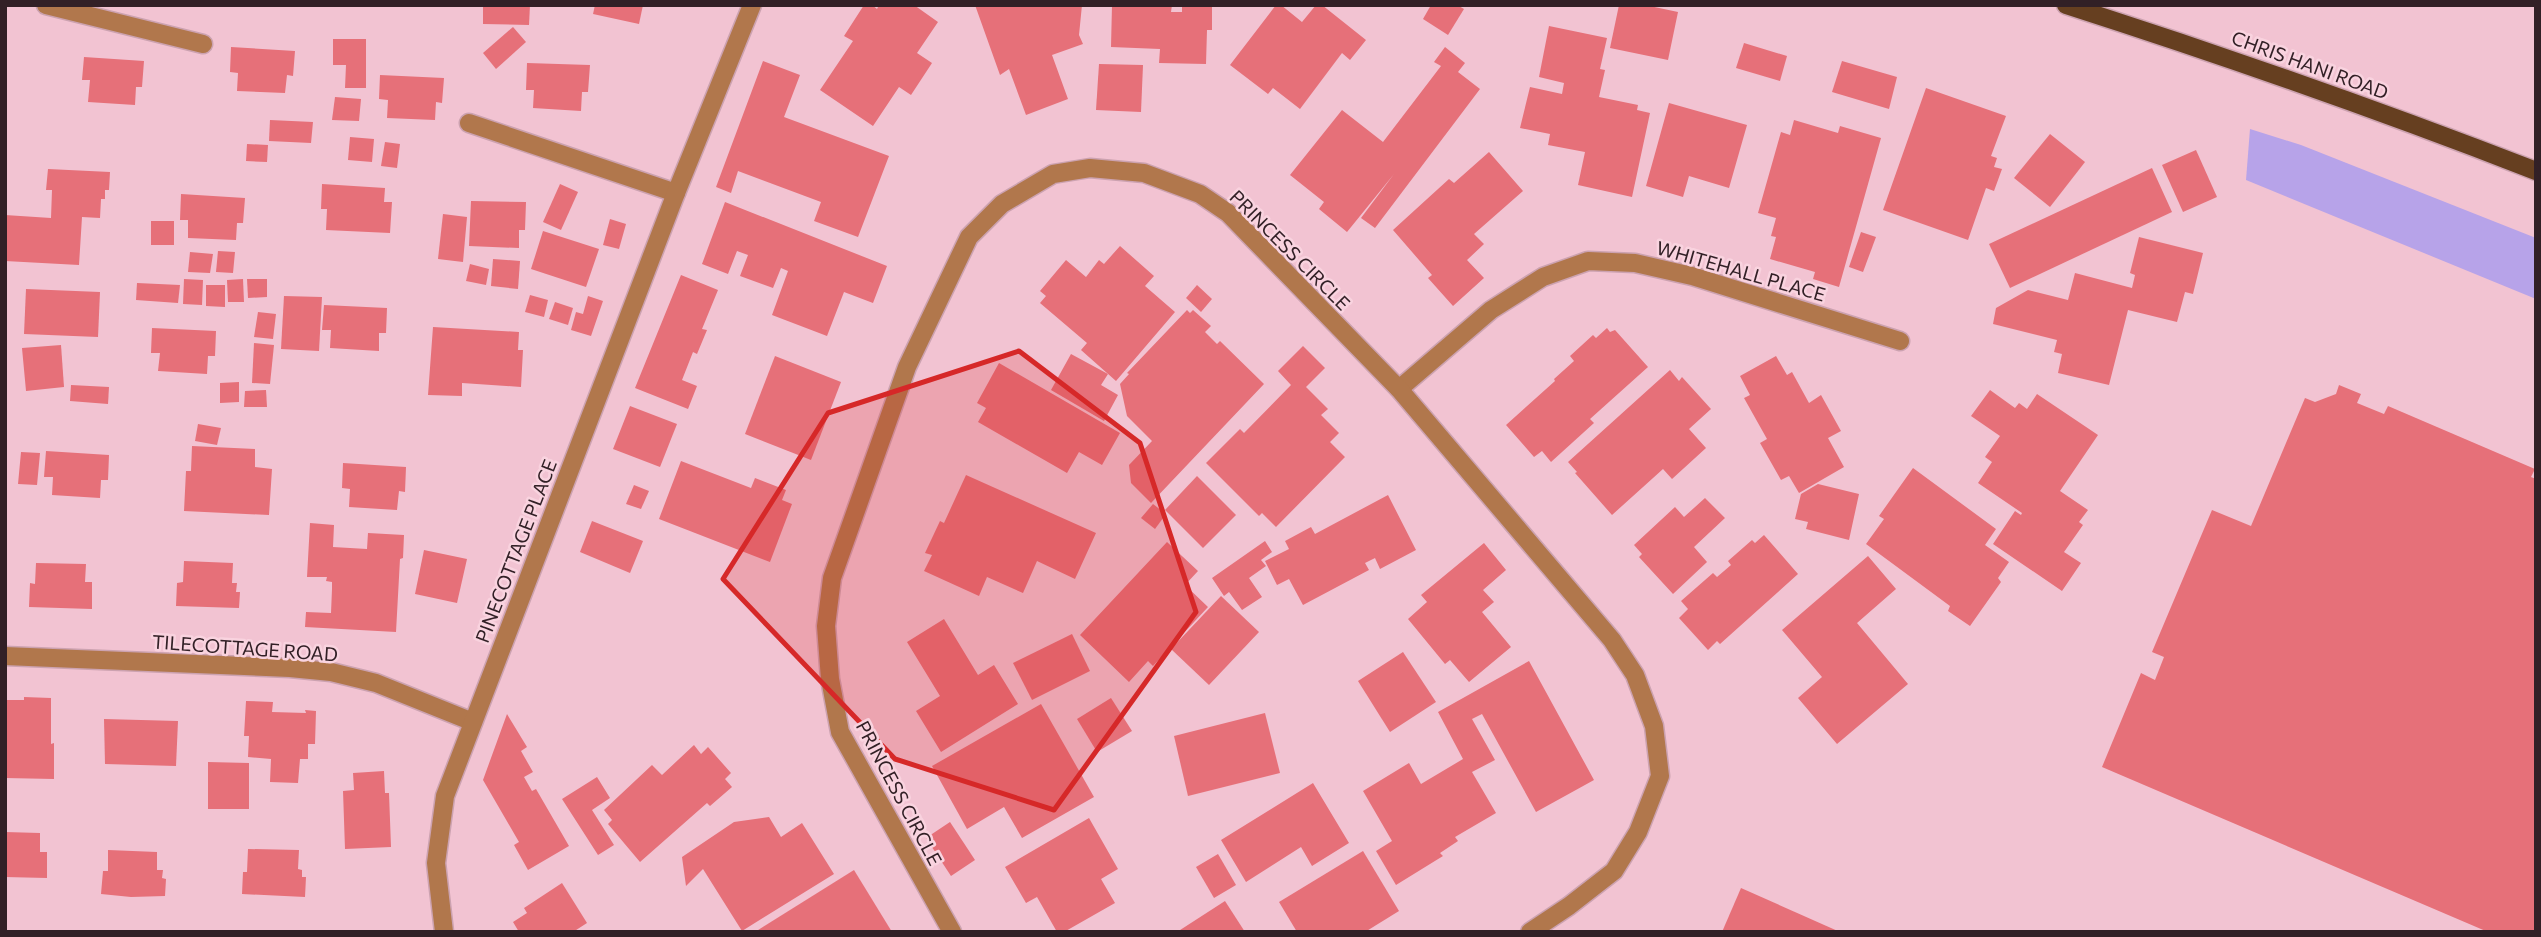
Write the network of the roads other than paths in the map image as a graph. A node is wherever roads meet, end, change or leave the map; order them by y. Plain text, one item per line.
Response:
1 (46, 5) edge
2 (752, 5) edge
3 (2066, 5) edge
4 (203, 44) dead end
5 (469, 123) dead end
6 (2536, 171) edge
7 (676, 194) junction
8 (1900, 341) dead end
9 (1399, 389) junction
10 (5, 656) edge
11 (473, 722) junction
12 (444, 932) edge
13 (952, 932) edge
14 (1530, 932) edge

1 - 4 street
2 - 7 street, PINECOTTAGE PLACE
3 - 6 main road, CHRIS HANI ROAD
5 - 7 street
7 - 11 street, PINECOTTAGE PLACE
8 - 9 street, WHITEHALL PLACE
9 - 13 street, PRINCESS CIRCLE
9 - 14 street, PRINCESS CIRCLE
10 - 11 street, TILECOTTAGE ROAD
11 - 12 street, PINECOTTAGE PLACE

